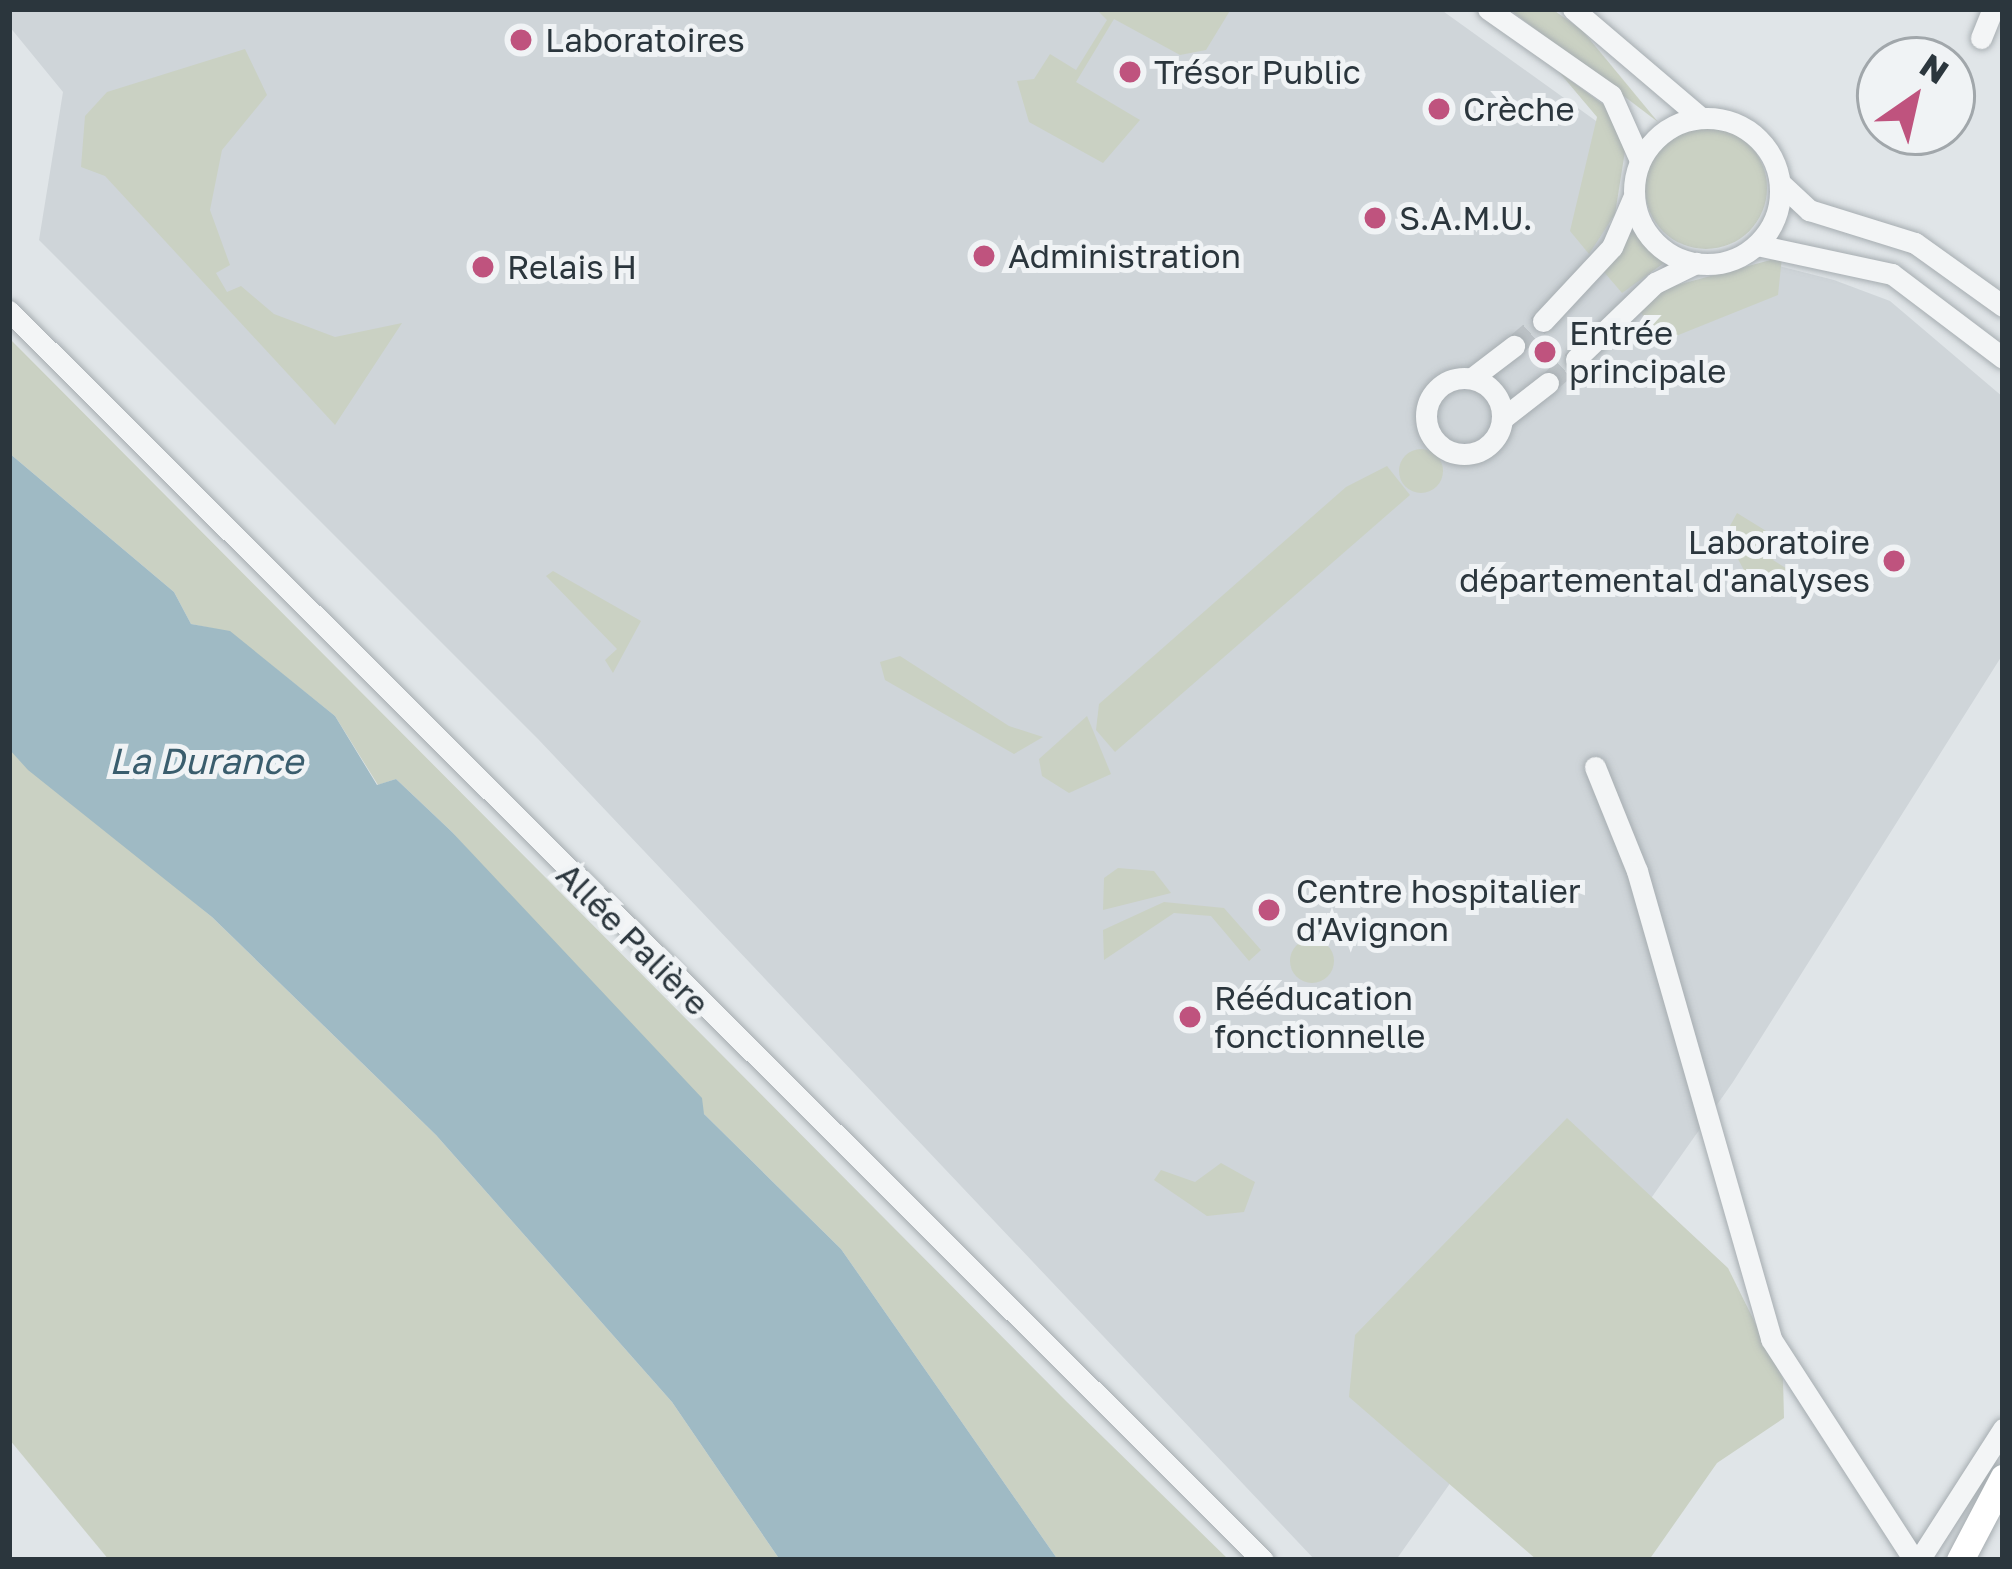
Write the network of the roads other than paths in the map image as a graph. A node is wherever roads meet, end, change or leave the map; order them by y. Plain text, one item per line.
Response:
1 (1488, 9) edge
2 (1573, 9) edge
3 (1993, 9) edge
4 (1982, 38) dead end
5 (1700, 117) junction
6 (1640, 160) junction
7 (1780, 182) junction
8 (1634, 197) junction
9 (1757, 244) junction
10 (1696, 263) junction
11 (2003, 306) edge
12 (9, 311) edge
13 (1543, 321) tunnel mouth
14 (1514, 346) tunnel mouth
15 (2003, 358) edge
16 (1576, 359) tunnel mouth
17 (1472, 378) junction
18 (1548, 383) tunnel mouth
19 (1503, 418) junction
20 (1595, 767) dead end
21 (2003, 1429) edge
22 (2003, 1478) edge
23 (1263, 1560) edge
24 (1917, 1560) edge
25 (1960, 1560) edge

1 - 6 street
2 - 5 street
3 - 4 street
5 - 6 street
5 - 7 street
6 - 8 street
7 - 9 street
7 - 11 street
8 - 10 street
8 - 13 street
9 - 10 street
9 - 15 street
10 - 16 street
12 - 23 street, Allée Palière
14 - 17 street
17 - 19 street
17 - 19 street
18 - 19 street
20 - 24 street
21 - 24 street
22 - 25 main road

